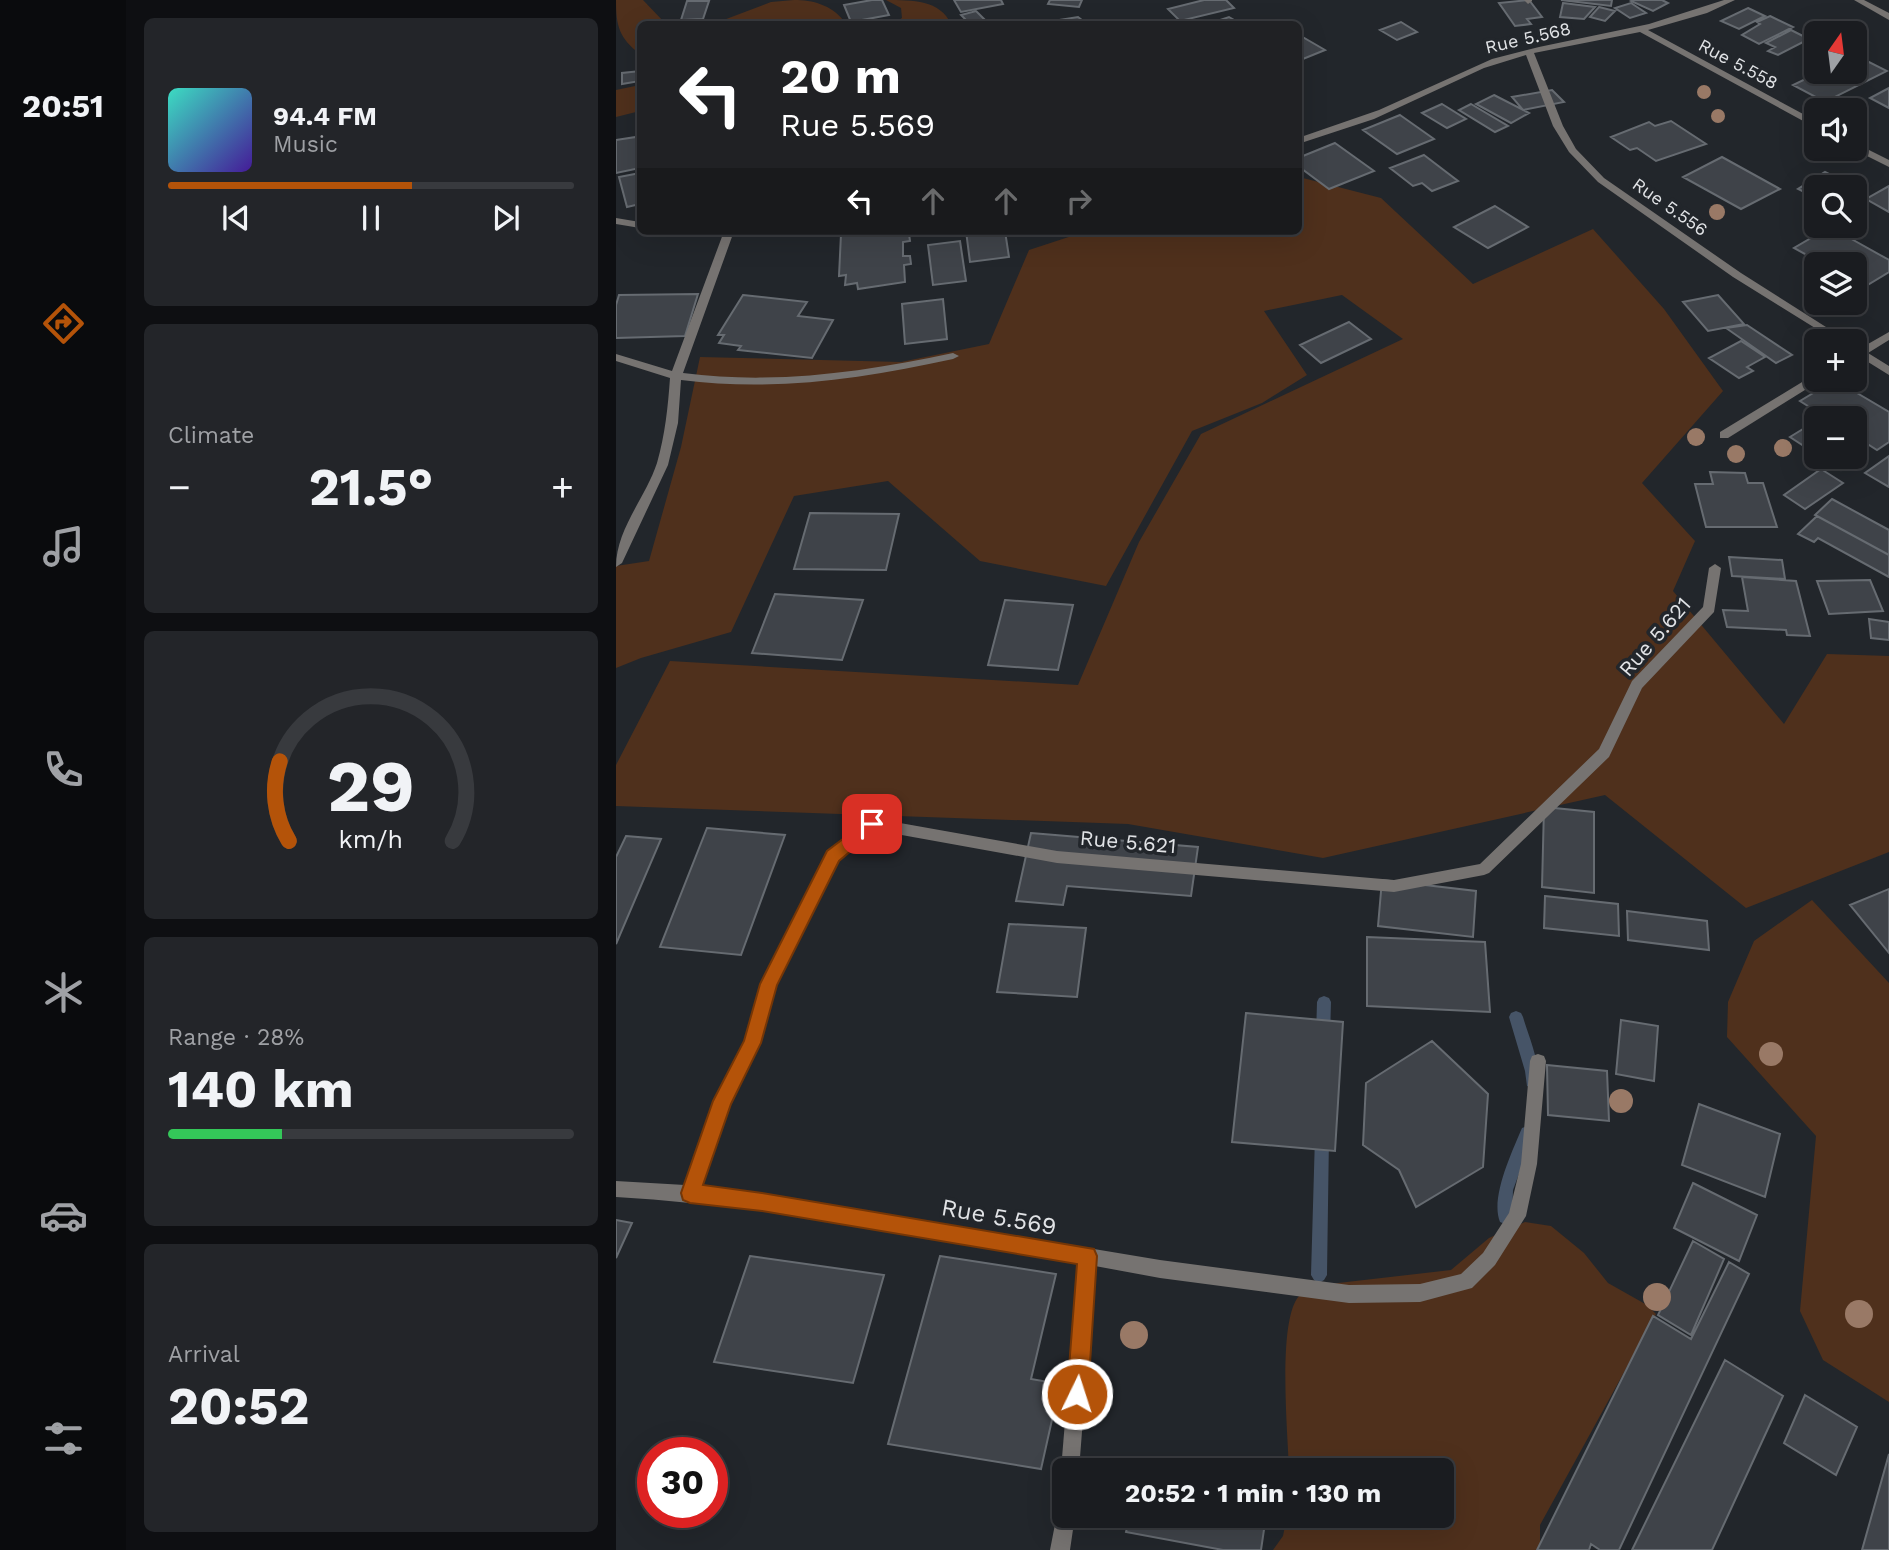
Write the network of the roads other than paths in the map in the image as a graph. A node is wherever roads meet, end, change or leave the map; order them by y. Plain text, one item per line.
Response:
1 (1731, 0) edge
2 (1858, 0) edge
3 (1889, 17) edge
4 (1644, 31) junction
5 (1530, 53) junction
6 (1804, 118) edge
7 (1302, 140) edge
8 (1867, 152) edge
9 (1889, 164) edge
10 (616, 221) edge
11 (637, 224) edge
12 (728, 235) edge
13 (1824, 329) edge
14 (1889, 335) edge
15 (1867, 347) edge
16 (953, 356) dead end
17 (616, 357) edge
18 (1867, 358) edge
19 (1889, 371) edge
20 (676, 376) junction
21 (1804, 386) edge
22 (1724, 435) dead end
23 (616, 563) edge
24 (1715, 568) dead end
25 (1538, 1061) dead end
26 (616, 1189) edge
27 (690, 1193) junction
28 (1087, 1256) junction
29 (1071, 1458) edge
30 (1063, 1528) edge
31 (1060, 1550) edge

1 - 4 street, Rue 5.568
2 - 3 street
4 - 5 street, Rue 5.568
4 - 6 street, Rue 5.558
5 - 7 street, Rue 5.568
5 - 13 street, Rue 5.556
8 - 9 street
10 - 11 street
12 - 20 street
14 - 15 street
16 - 20 street
17 - 20 street
18 - 19 street
20 - 23 street
21 - 22 street
24 - 27 street, Rue 5.621
25 - 28 street, Rue 5.569
26 - 27 street
27 - 28 street, Rue 5.569
28 - 29 street
30 - 31 street

